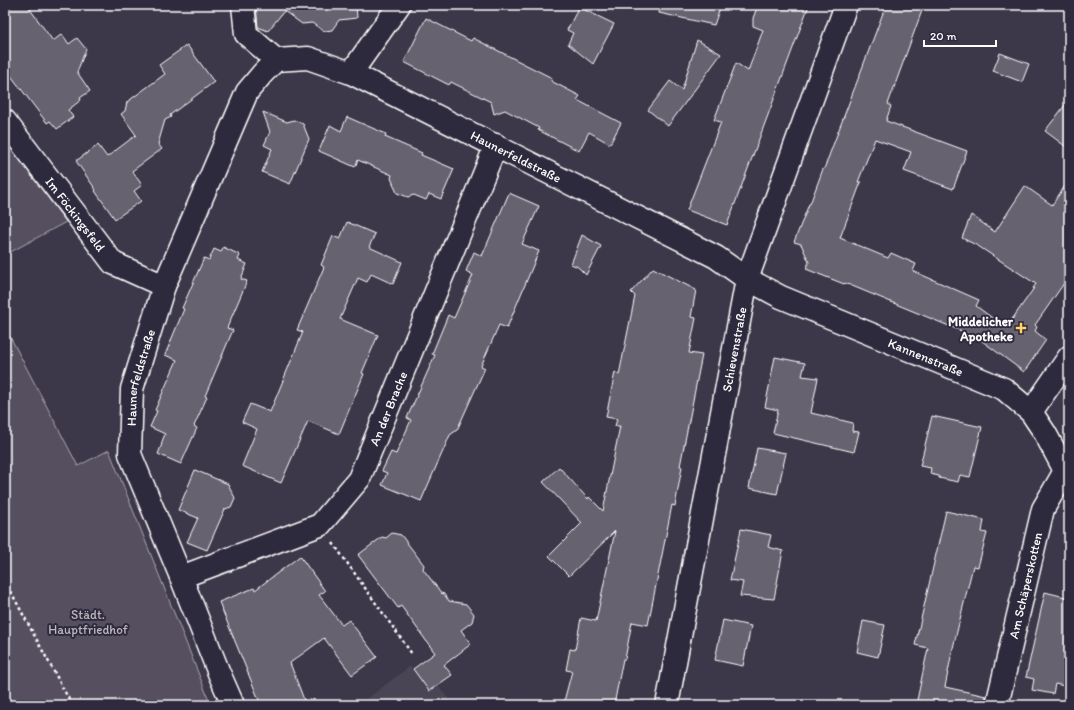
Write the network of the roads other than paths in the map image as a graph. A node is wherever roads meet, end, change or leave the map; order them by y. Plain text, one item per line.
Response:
1 (243, 5) edge
2 (399, 5) edge
3 (846, 5) edge
4 (276, 60) junction
5 (351, 73) junction
6 (5, 121) edge
7 (496, 146) junction
8 (747, 279) junction
9 (164, 286) junction
10 (1069, 357) edge
11 (1031, 412) junction
12 (1067, 474) edge
13 (181, 577) junction
14 (233, 705) edge
15 (667, 705) edge
16 (997, 705) edge

1 - 4 street
2 - 5 street
3 - 8 street, Schievenstraße
4 - 5 street, Haunerfeldstraße
4 - 9 street, Haunerfeldstraße
5 - 7 street, Haunerfeldstraße
6 - 9 street, Im Föckingsfeld
7 - 8 street, Haunerfeldstraße
7 - 13 street, An der Brache
8 - 11 street, Kannenstraße
8 - 15 street, Schievenstraße
9 - 13 street, Haunerfeldstraße
10 - 11 street
11 - 12 street, Kannenstraße
12 - 16 street, Am Schäperskotten
13 - 14 street, Haunerfeldstraße

